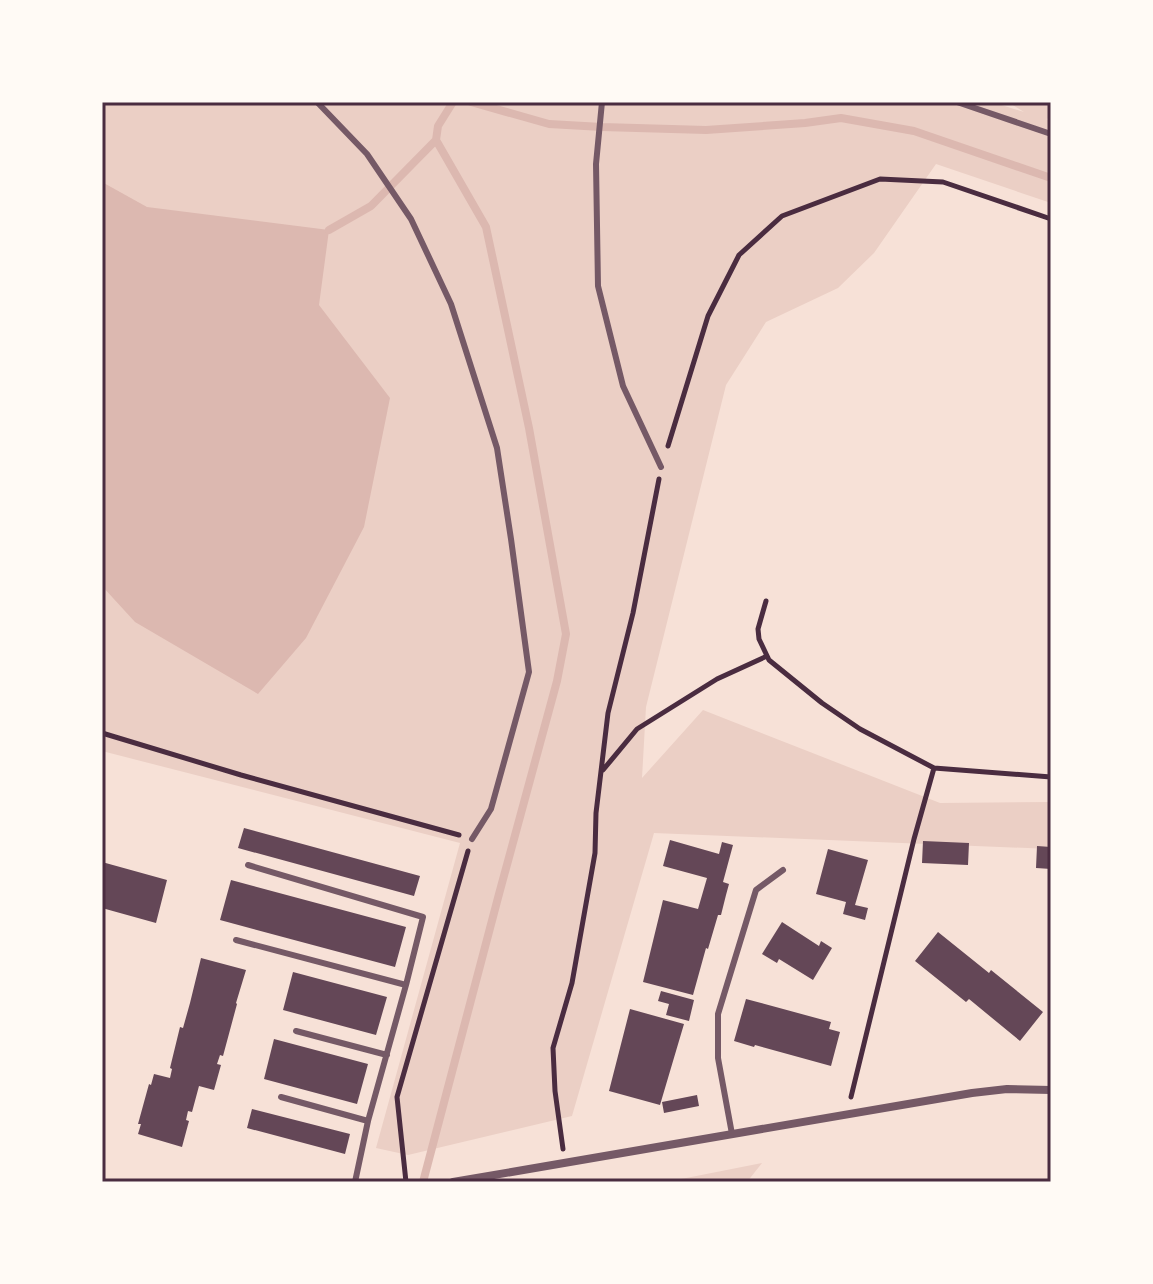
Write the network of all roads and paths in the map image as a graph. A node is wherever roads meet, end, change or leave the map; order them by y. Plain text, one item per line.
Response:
1 (317, 102) edge
2 (602, 102) edge
3 (957, 102) edge
4 (1051, 134) edge
5 (1051, 219) edge
6 (661, 467) junction
7 (766, 601) dead end
8 (767, 656) junction
9 (934, 768) junction
10 (600, 774) junction
11 (1051, 777) edge
12 (472, 839) dead end
13 (248, 865) dead end
14 (783, 870) dead end
15 (236, 940) dead end
16 (406, 985) junction
17 (296, 1031) dead end
18 (387, 1055) junction
19 (1051, 1090) edge
20 (281, 1097) dead end
21 (847, 1114) junction
22 (368, 1121) junction
23 (732, 1134) junction
24 (565, 1164) junction
25 (355, 1182) edge
26 (453, 1182) edge

1 - 12 lane
2 - 6 lane
3 - 4 lane
5 - 6 path
6 - 10 path
7 - 8 path
8 - 9 path
8 - 10 path
9 - 11 path
9 - 21 path
10 - 24 path
13 - 16 lane
14 - 23 lane
15 - 16 lane
16 - 18 lane
17 - 18 lane
18 - 22 lane
19 - 21 street
20 - 22 lane
21 - 23 street
22 - 25 lane
23 - 24 street
24 - 26 street

